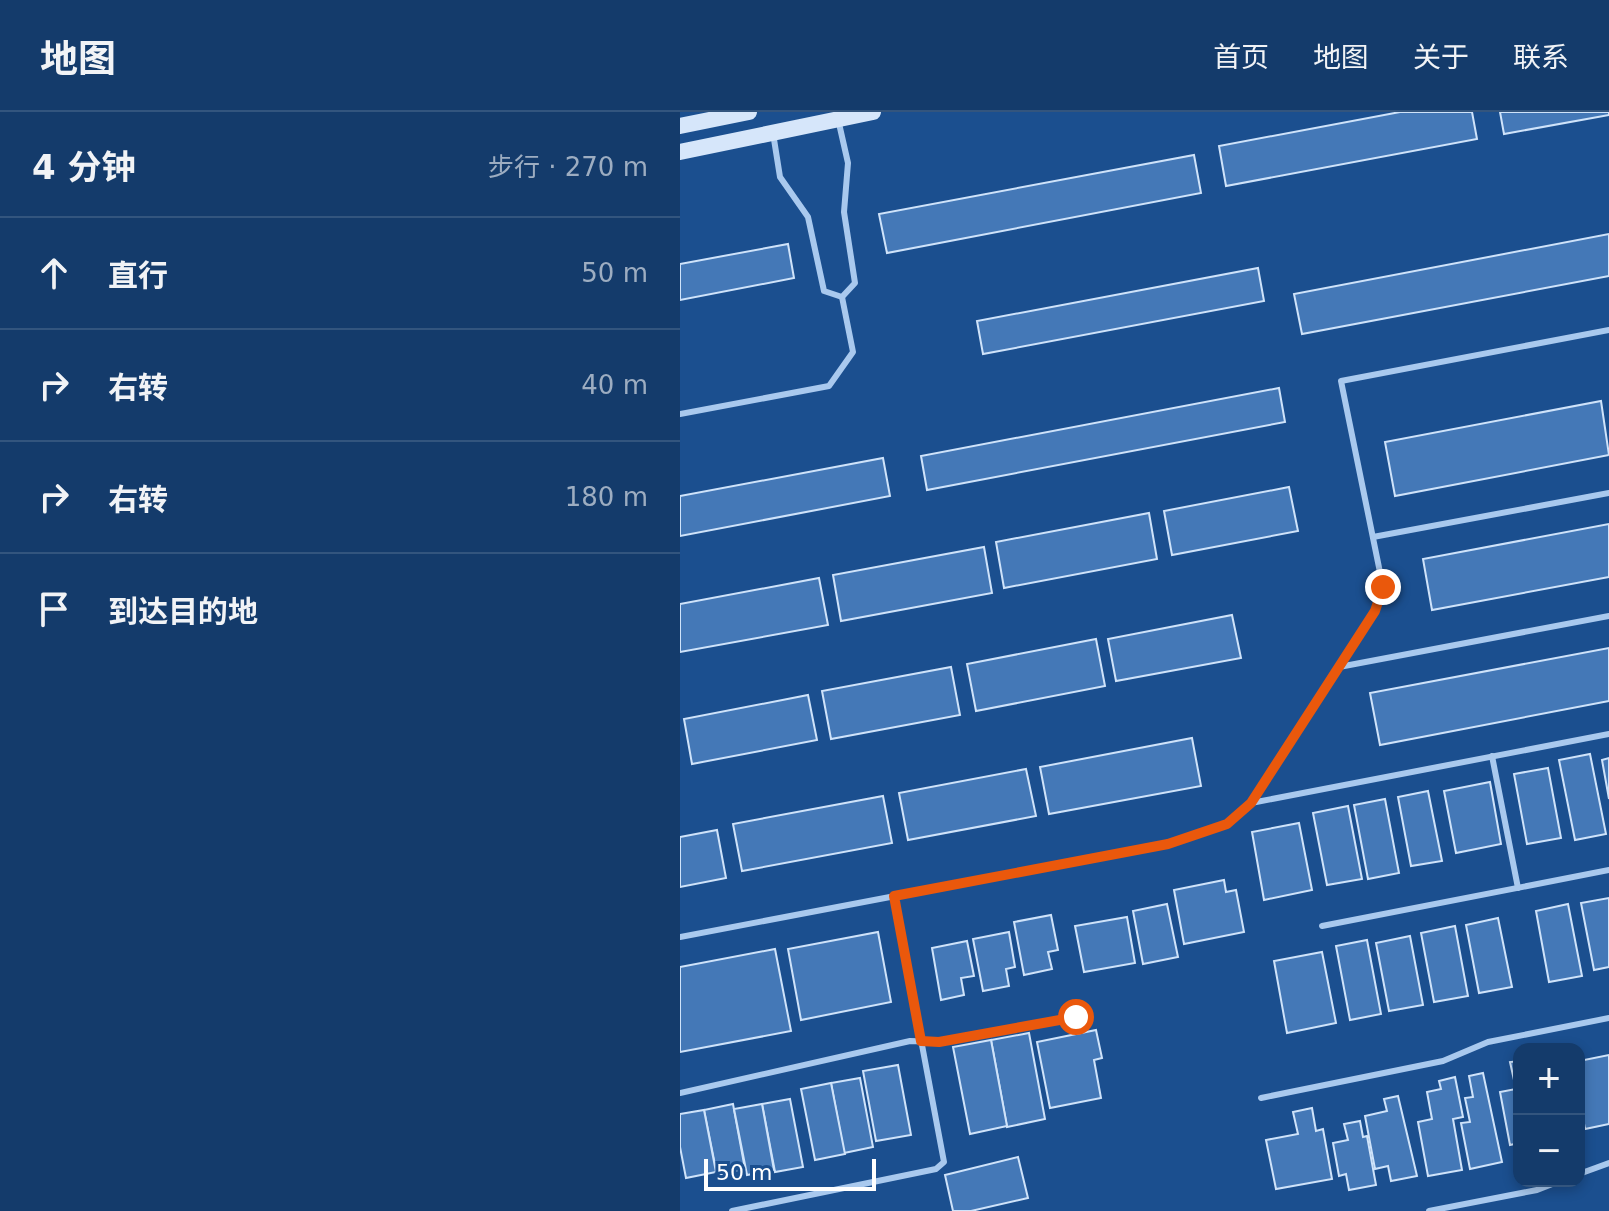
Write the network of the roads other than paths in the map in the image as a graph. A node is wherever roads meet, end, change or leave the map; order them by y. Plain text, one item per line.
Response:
1 (749, 112) edge
2 (873, 112) edge
3 (838, 116) edge
4 (680, 126) edge
5 (773, 133) junction
6 (680, 152) edge
7 (842, 297) junction
8 (1609, 330) edge
9 (680, 414) edge
10 (1609, 493) edge
11 (1373, 537) junction
12 (1609, 616) edge
13 (1339, 667) junction
14 (1609, 734) edge
15 (1492, 756) junction
16 (1251, 803) junction
17 (1609, 870) edge
18 (1518, 888) junction
19 (894, 896) junction
20 (1322, 926) dead end
21 (680, 937) edge
22 (1076, 1017) dead end
23 (1609, 1018) edge
24 (921, 1041) junction
25 (680, 1093) edge
26 (1261, 1098) dead end
27 (1609, 1163) edge
28 (1585, 1172) edge
29 (1545, 1187) edge
30 (732, 1211) edge
31 (1429, 1211) edge

1 - 4 main road
2 - 3 main road
3 - 5 main road
3 - 7 lane
5 - 6 main road
5 - 7 lane
7 - 9 lane
8 - 11 lane
10 - 11 lane
11 - 13 lane
12 - 13 lane
13 - 16 lane
14 - 15 lane
15 - 16 lane
15 - 18 lane
16 - 19 lane
17 - 18 lane
18 - 20 lane
19 - 21 lane
19 - 24 lane
22 - 24 lane
23 - 26 lane
24 - 25 lane
24 - 30 lane
27 - 28 lane
29 - 31 lane

